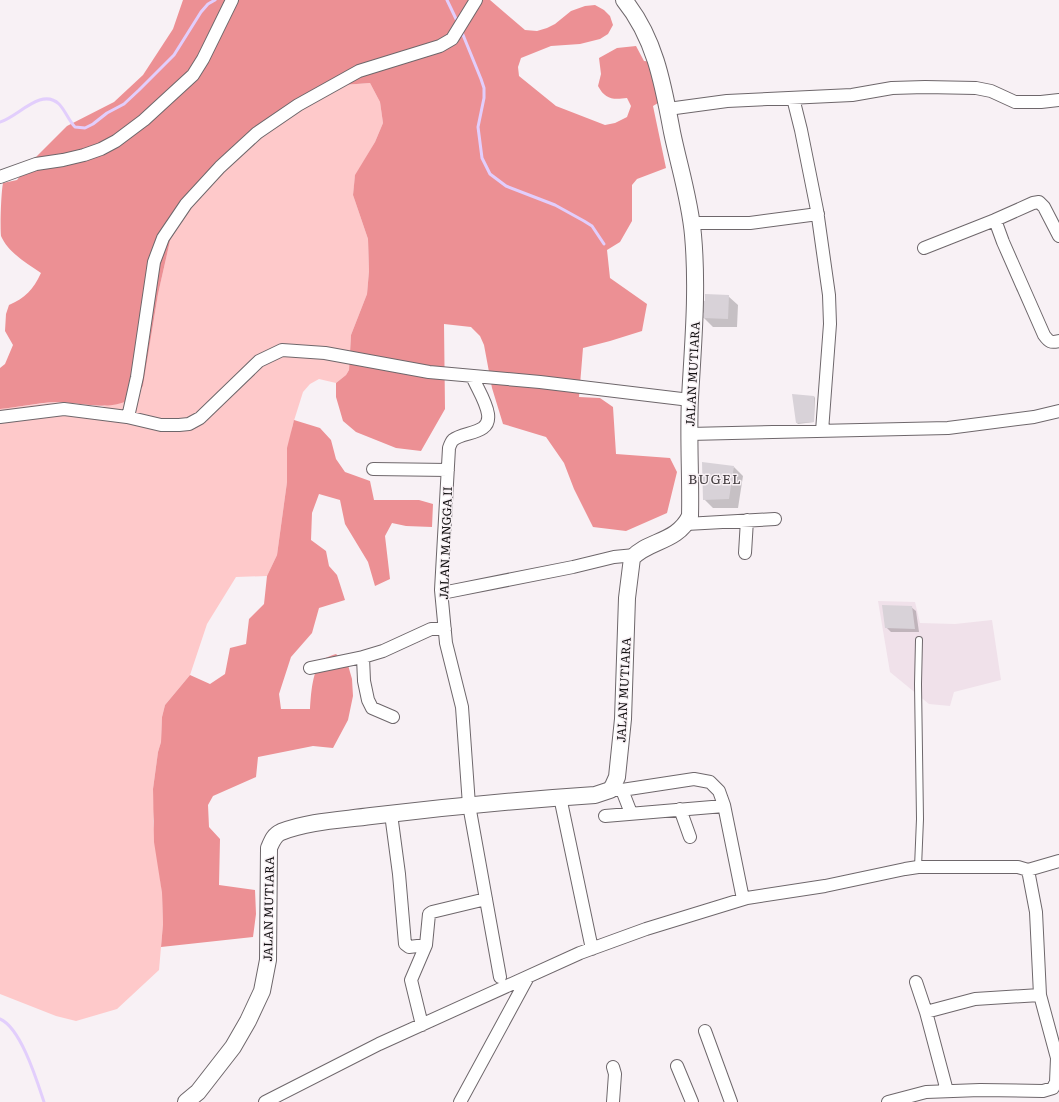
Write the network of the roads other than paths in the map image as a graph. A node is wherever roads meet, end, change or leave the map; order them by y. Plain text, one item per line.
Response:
1 (232, 0) edge
2 (476, 0) edge
3 (624, 0) edge
4 (793, 98) junction
5 (1059, 100) edge
6 (668, 110) junction
7 (0, 177) edge
8 (818, 214) junction
9 (995, 220) junction
10 (692, 223) junction
11 (1059, 236) edge
12 (924, 248) dead end
13 (1059, 341) edge
14 (472, 376) junction
15 (690, 400) junction
16 (1059, 411) edge
17 (0, 417) edge
18 (128, 417) junction
19 (822, 431) junction
20 (689, 434) junction
21 (373, 469) dead end
22 (448, 470) junction
23 (775, 519) dead end
24 (747, 520) junction
25 (686, 524) junction
26 (745, 553) dead end
27 (635, 555) junction
28 (442, 593) junction
29 (445, 629) junction
30 (919, 640) dead end
31 (363, 657) junction
32 (310, 668) dead end
33 (393, 717) dead end
34 (616, 790) junction
35 (560, 797) junction
36 (469, 805) junction
37 (724, 806) junction
38 (680, 809) junction
39 (630, 813) junction
40 (391, 814) junction
41 (605, 816) dead end
42 (690, 837) dead end
43 (1059, 861) edge
44 (918, 867) junction
45 (1028, 870) junction
46 (486, 899) junction
47 (743, 899) junction
48 (426, 945) junction
49 (592, 949) junction
50 (500, 977) dead end
51 (528, 977) junction
52 (916, 982) dead end
53 (1040, 995) junction
54 (926, 1012) junction
55 (422, 1025) junction
56 (705, 1031) dead end
57 (1058, 1058) edge
58 (677, 1066) dead end
59 (612, 1067) dead end
60 (947, 1091) junction
61 (186, 1102) edge
62 (265, 1102) edge
63 (460, 1102) edge
64 (613, 1102) edge
65 (692, 1102) edge
66 (731, 1102) edge
67 (888, 1102) edge

1 - 7 street
2 - 18 street
3 - 6 street, JALAN MUTIARA
4 - 5 street
4 - 6 street
4 - 8 street
6 - 10 street, JALAN MUTIARA
8 - 10 street
8 - 19 street
9 - 11 street
9 - 12 street
9 - 13 street
10 - 15 street, JALAN MUTIARA
14 - 15 street
14 - 18 street
14 - 22 street, JALAN MANGGA II
15 - 20 street, JALAN MUTIARA
16 - 19 street
17 - 18 street
19 - 20 street
20 - 25 street, JALAN MUTIARA
21 - 22 street
22 - 28 street, JALAN MANGGA II
23 - 24 street
24 - 25 street
24 - 26 street
25 - 27 street
27 - 28 street
27 - 34 street, JALAN MUTIARA
28 - 29 street, JALAN MANGGA II
29 - 31 street
29 - 36 street, JALAN MANGGA II
30 - 44 lane
31 - 32 street
31 - 33 street
34 - 35 street, JALAN MUTIARA
34 - 37 street
34 - 39 street
35 - 36 street, JALAN MUTIARA
35 - 49 street
36 - 40 street, JALAN MUTIARA
36 - 46 street, JALAN MANGGA II
37 - 38 street
37 - 47 street
38 - 39 street
38 - 42 street
39 - 41 street
40 - 48 street
40 - 61 street, JALAN MUTIARA
43 - 45 street
44 - 45 street
44 - 47 street
45 - 53 street
46 - 48 street
46 - 50 street, JALAN MANGGA II
47 - 49 street
48 - 55 street
49 - 51 street
51 - 55 street
51 - 63 street
52 - 54 street
53 - 54 street
53 - 57 street
54 - 60 street
55 - 62 street
56 - 66 street
57 - 60 street
58 - 65 street
59 - 64 street
60 - 67 street

